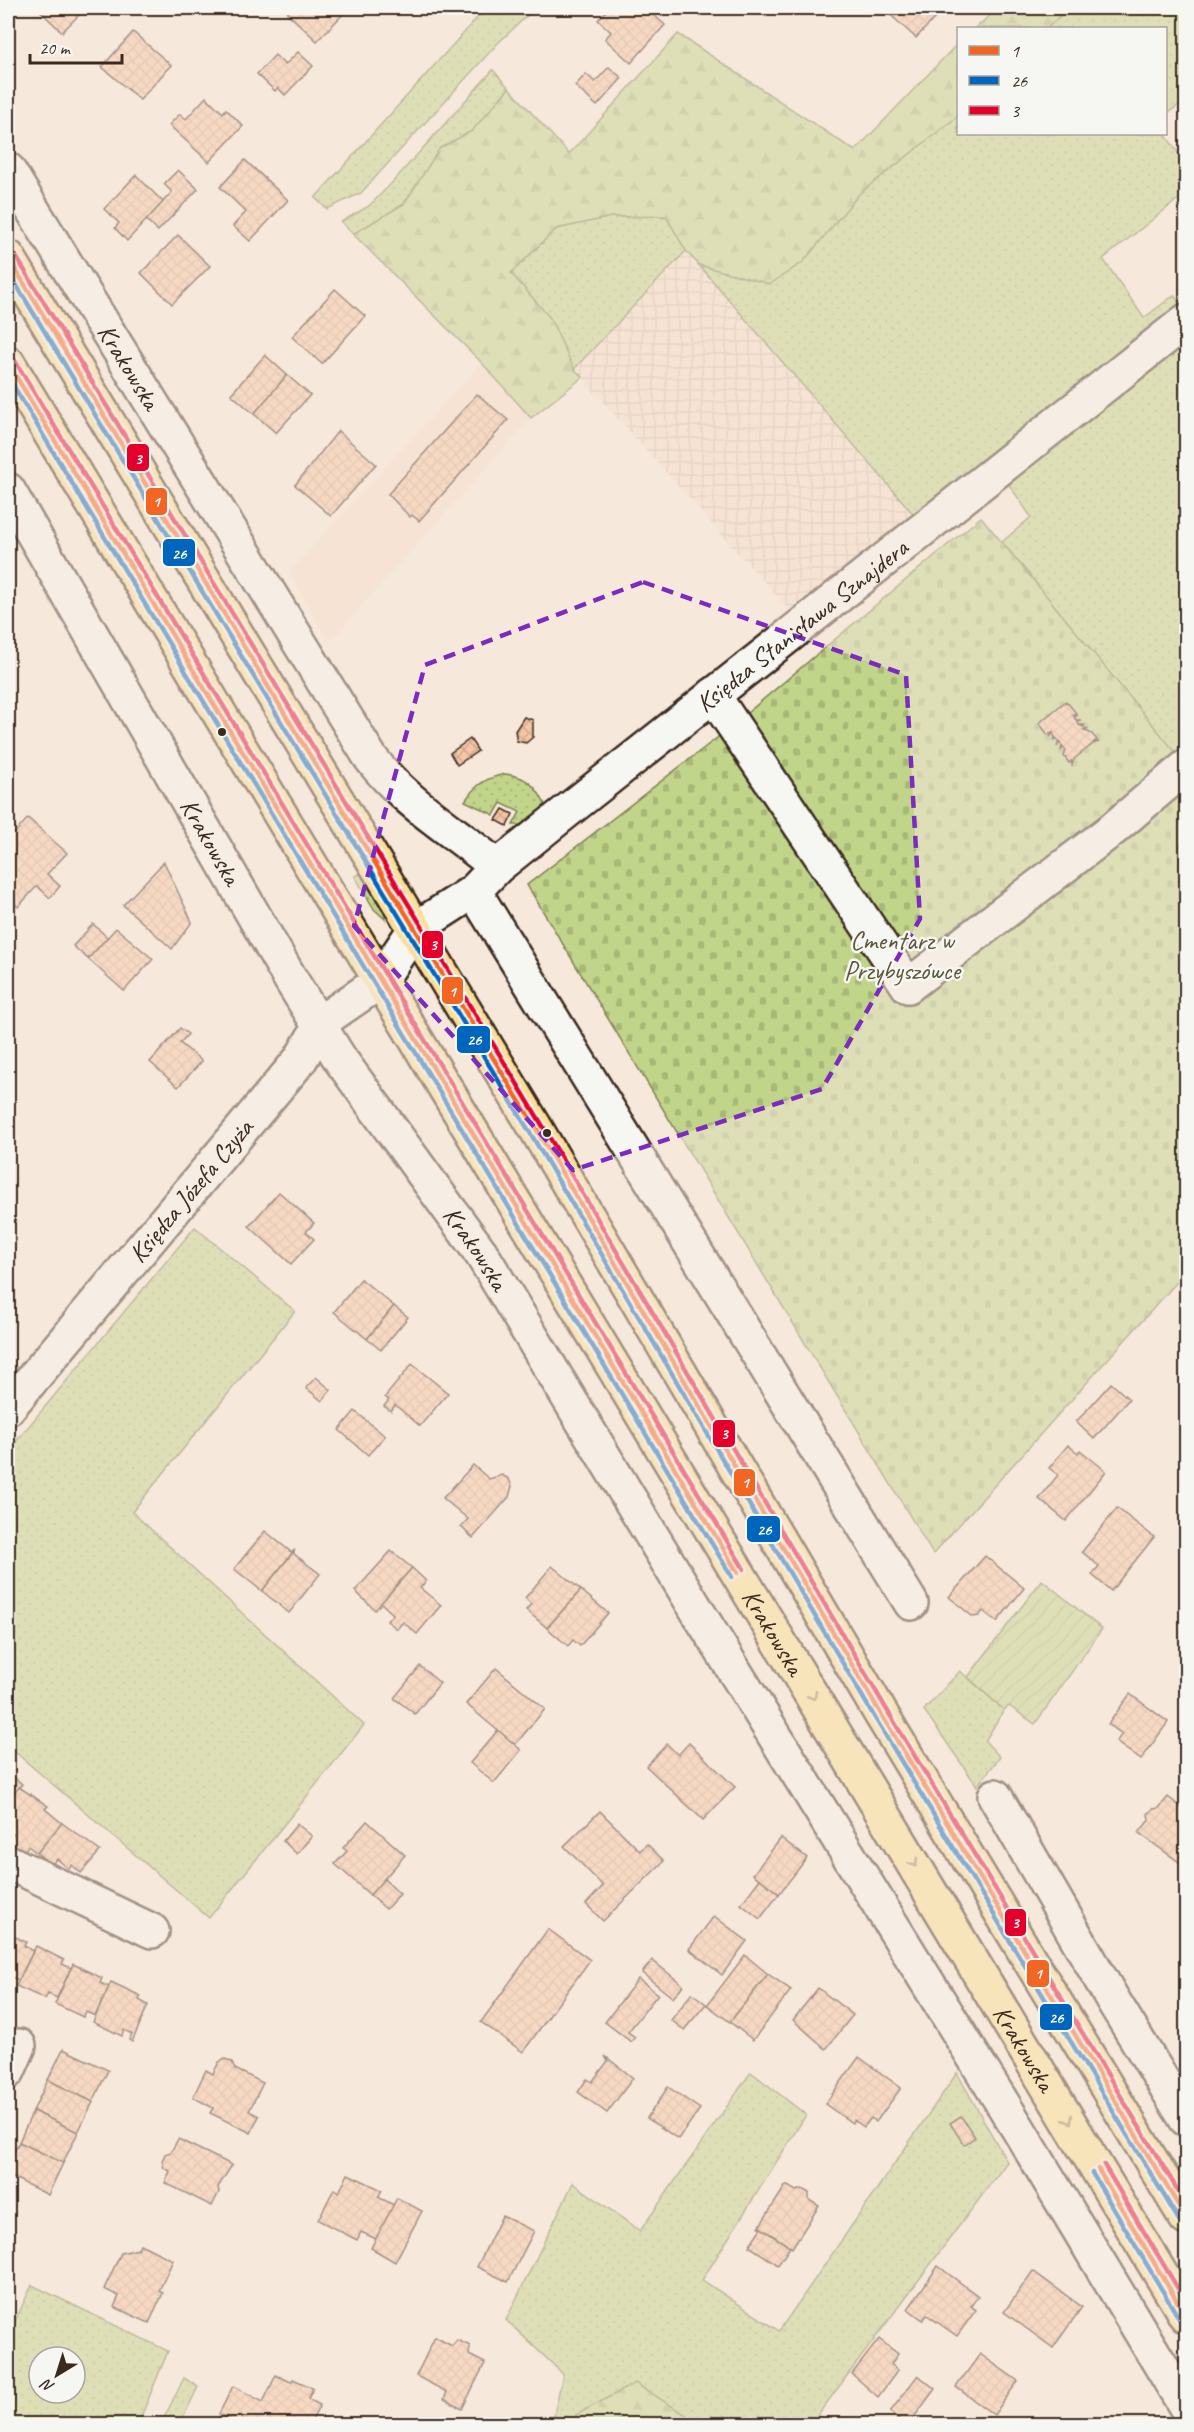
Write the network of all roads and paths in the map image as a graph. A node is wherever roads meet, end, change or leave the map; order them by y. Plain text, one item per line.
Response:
1 (8, 170) edge
2 (8, 257) edge
3 (1186, 321) edge
4 (8, 363) edge
5 (12, 512) edge
6 (713, 695) junction
7 (1186, 767) edge
8 (497, 867) junction
9 (474, 891) junction
10 (415, 929) junction
11 (379, 982) junction
12 (320, 1026) junction
13 (8, 1408) edge
14 (910, 1603) dead end
15 (995, 1796) dead end
16 (8, 1862) edge
17 (152, 1931) dead end
18 (1186, 2119) edge
19 (1186, 2218) edge
20 (1186, 2316) edge
21 (1186, 2407) edge

1 - 8 street, Krakowska
2 - 10 main road, Krakowska
3 - 6 street, Księdza Stanisława Sznajdera
4 - 11 main road, Krakowska
5 - 12 street, Krakowska
6 - 7 street
6 - 8 street, Księdza Stanisława Sznajdera
8 - 9 street, Księdza Stanisława Sznajdera
9 - 10 street, Księdza Stanisława Sznajdera
9 - 14 street
10 - 11 street
10 - 19 main road, Krakowska
11 - 12 street, Księdza Józefa Czyża
11 -> 20 main road, Krakowska
12 - 13 street, Księdza Józefa Czyża
12 - 21 street, Krakowska
15 - 18 street
16 - 17 street

